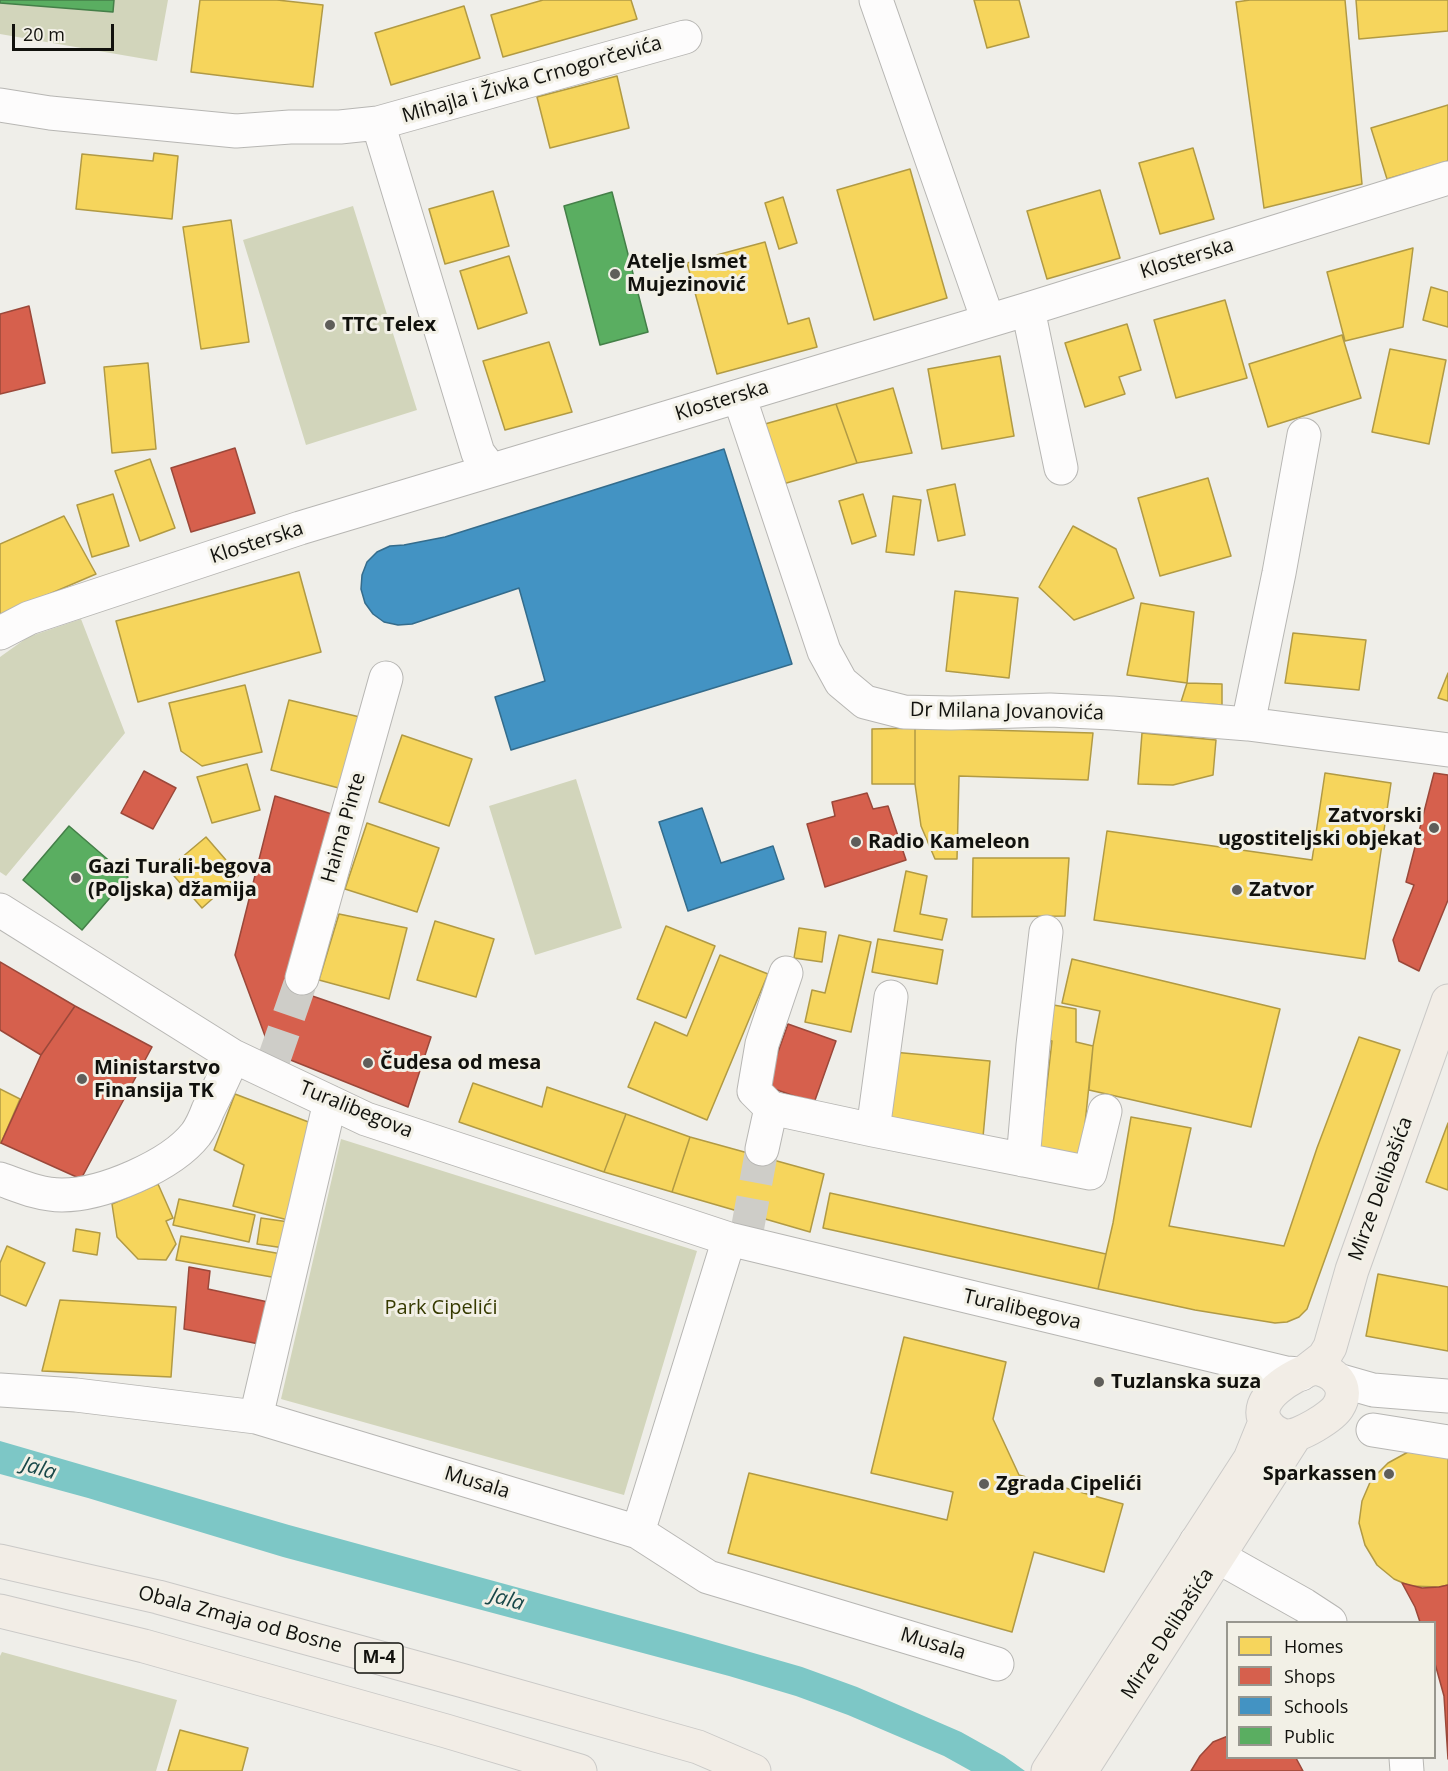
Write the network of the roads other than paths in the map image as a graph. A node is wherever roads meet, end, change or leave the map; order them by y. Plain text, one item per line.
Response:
1 (876, 0) edge
2 (685, 37) dead end
3 (0, 105) edge
4 (378, 123) junction
5 (1448, 178) edge
6 (1028, 309) junction
7 (986, 321) junction
8 (738, 396) junction
9 (1304, 435) dead end
10 (1061, 468) dead end
11 (491, 470) junction
12 (0, 633) edge
13 (386, 678) dead end
14 (1248, 724) junction
15 (1448, 750) edge
16 (0, 910) edge
17 (1046, 932) dead end
18 (786, 973) dead end
19 (302, 978) tunnel mouth
20 (891, 997) dead end
21 (1448, 1001) edge
22 (233, 1056) junction
23 (330, 1102) junction
24 (771, 1108) junction
25 (1105, 1111) dead end
26 (873, 1130) junction
27 (762, 1149) tunnel mouth
28 (1023, 1160) junction
29 (0, 1179) edge
30 (740, 1238) junction
31 (1260, 1366) junction
32 (1325, 1375) junction
33 (0, 1390) edge
34 (1448, 1396) edge
35 (256, 1417) junction
36 (1373, 1430) dead end
37 (1260, 1431) junction
38 (1295, 1436) junction
39 (1448, 1442) edge
40 (638, 1532) junction
41 (1207, 1549) junction
42 (0, 1561) edge
43 (0, 1611) edge
44 (1327, 1621) edge
45 (997, 1664) dead end
46 (1078, 1759) edge
47 (580, 1771) edge
48 (754, 1771) edge
49 (1048, 1771) edge

1 - 7 street
2 - 4 street, Mihajla i Živka Crnogorčevića
3 - 4 street, Mihajla i Živka Crnogorčevića
4 - 11 street, Mihajla i Živka Crnogorčevića
5 - 6 street, Klosterska
6 - 7 street, Klosterska
6 - 10 street
7 - 8 street, Klosterska
8 - 11 street, Klosterska
8 - 14 street, Dr Milana Jovanovića
9 - 14 street
11 - 12 street, Klosterska
13 - 19 street, Haima Pinte
14 - 15 street, Dr Milana Jovanovića
16 - 22 street, Turalibegova
17 - 28 street
18 - 24 street
20 - 26 street
21 - 32 main road, Mirze Delibašića
22 - 23 street, Turalibegova
22 - 29 street
23 - 30 street, Turalibegova
23 - 35 street
24 - 26 street
24 - 27 street
25 - 28 street
26 - 28 street
30 - 31 street, Turalibegova
30 - 40 street
31 - 32 street, Turalibegova
31 - 37 street
32 - 34 street
32 - 37 main road
32 - 38 main road
33 - 35 street, Musala
35 - 40 street, Musala
36 - 39 street
37 - 38 main road
37 - 41 main road, Mirze Delibašića
38 - 41 main road, Mirze Delibašića
40 - 45 street, Musala
41 - 44 street
41 - 46 main road, Mirze Delibašića
42 - 48 main road, Obala Zmaja od Bosne / M-4
43 - 47 main road
46 - 49 main road, Mirze Delibašića

